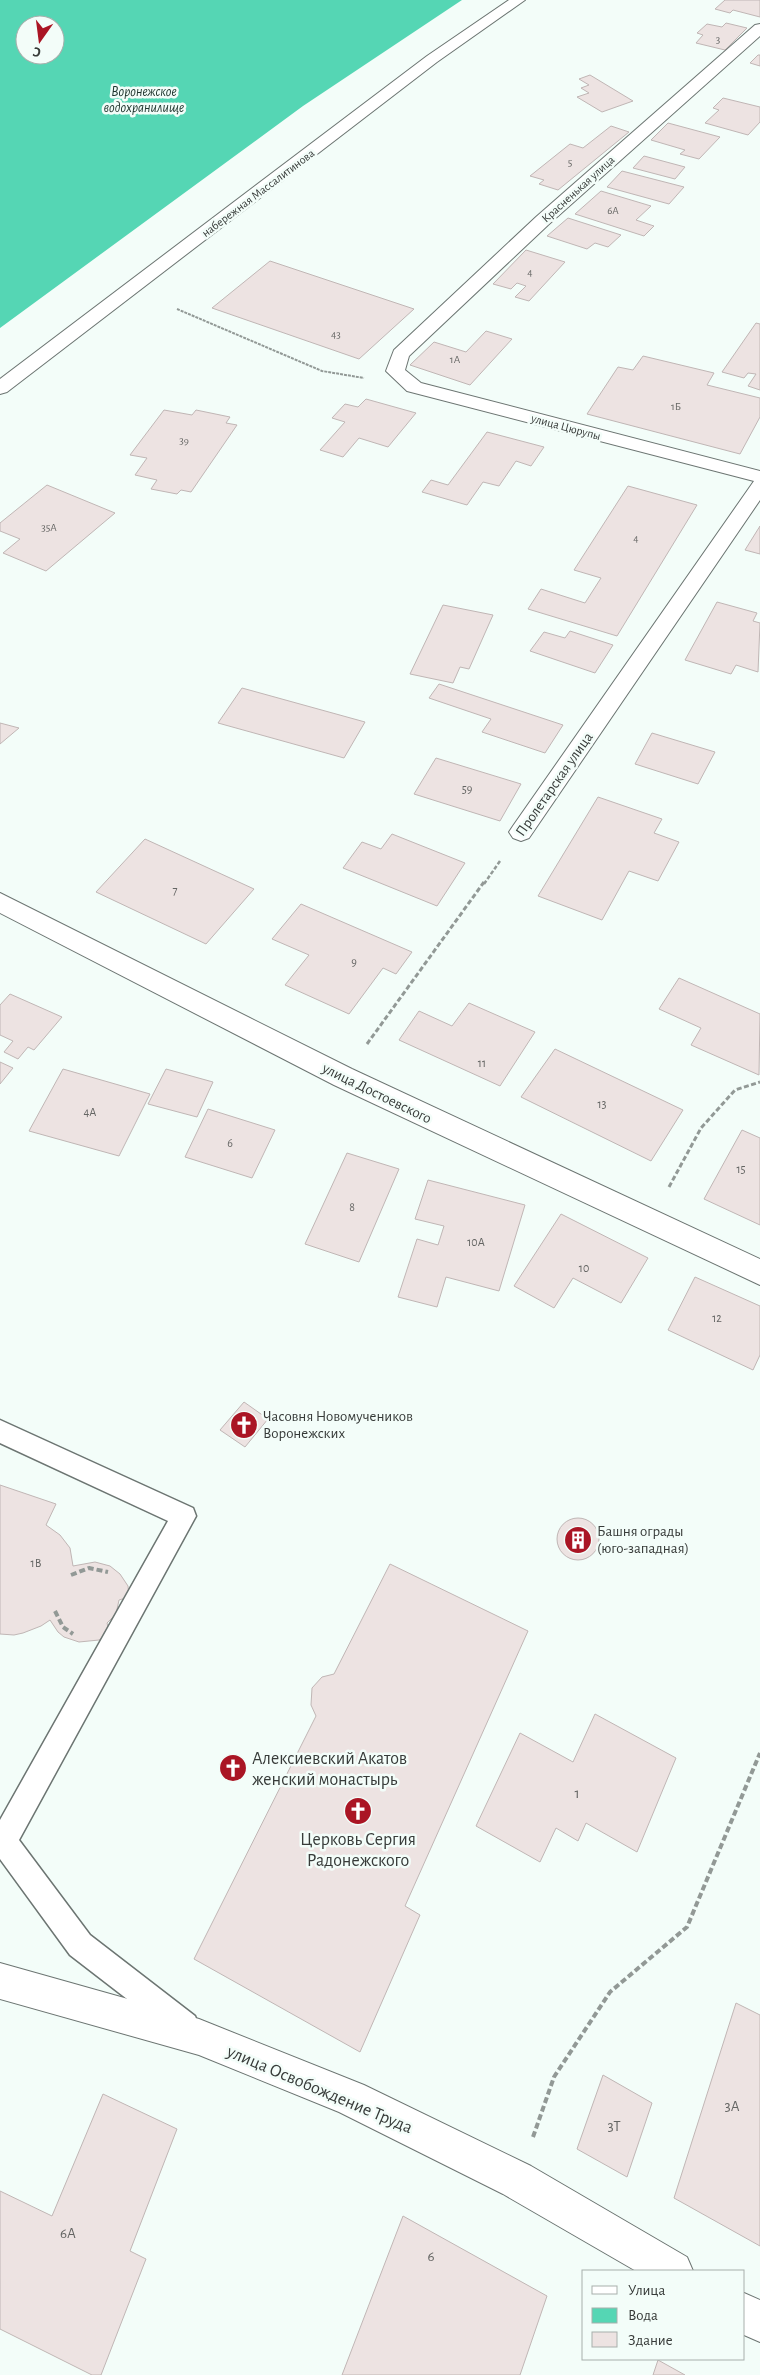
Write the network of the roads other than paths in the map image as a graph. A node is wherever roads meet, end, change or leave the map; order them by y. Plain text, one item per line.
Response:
1 (518, 0) edge
2 (760, 28) edge
3 (400, 354) joint
4 (0, 388) edge
5 (760, 477) edge
6 (760, 486) edge
7 (521, 832) road end
8 (0, 902) edge
9 (760, 1273) edge
10 (0, 1431) edge
11 (2, 1839) edge
12 (0, 1981) edge
13 (199, 2037) junction
14 (671, 2270) edge
15 (745, 2314) edge
16 (760, 2322) edge

1 - 4 street, набережная Массалитинова
2 - 3 street, Красненькая улица
3 - 5 street, улица Цюрупы
6 - 7 street, Пролетарская улица
8 - 9 street, улица Достоевского
10 - 11 lane
11 - 13 lane
12 - 13 street, улица Освобождение Труда
13 - 14 street, улица Освобождение Труда
15 - 16 street

